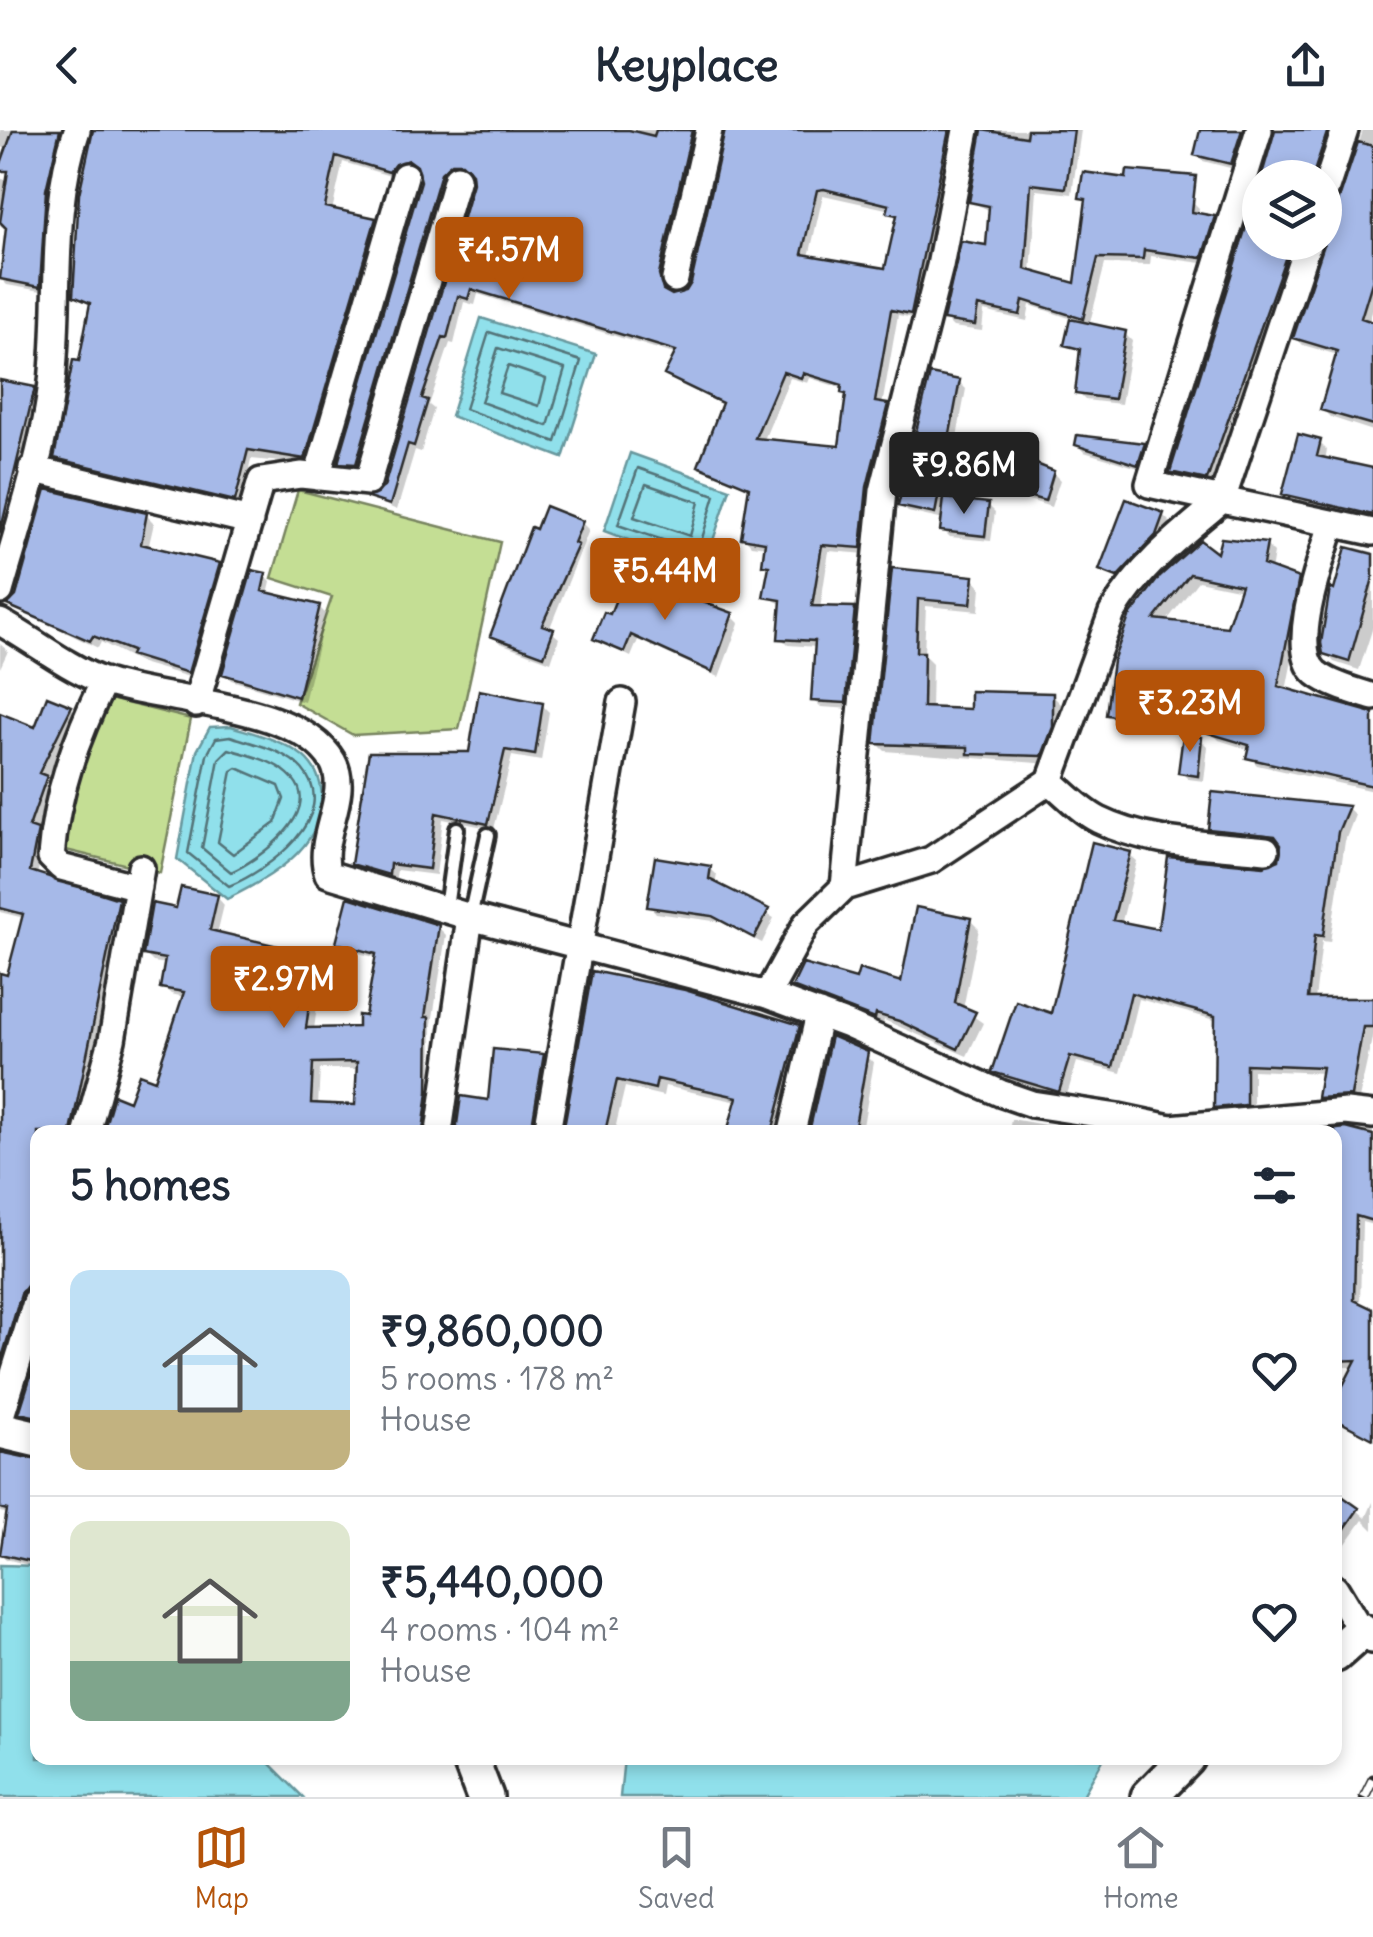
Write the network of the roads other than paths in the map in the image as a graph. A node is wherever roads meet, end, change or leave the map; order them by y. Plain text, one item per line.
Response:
1 (77, 130) edge
2 (709, 130) edge
3 (966, 130) edge
4 (1258, 130) edge
5 (1345, 130) edge
6 (1335, 160) edge
7 (405, 176) dead end
8 (458, 178) dead end
9 (1302, 260) edge
10 (675, 280) dead end
11 (32, 469) junction
12 (317, 477) junction
13 (1222, 500) junction
14 (250, 521) junction
15 (1332, 524) junction
16 (1373, 532) edge
17 (0, 591) edge
18 (0, 622) edge
19 (104, 681) junction
20 (1373, 698) edge
21 (622, 702) dead end
22 (196, 704) junction
23 (1050, 781) junction
24 (457, 829) dead end
25 (488, 834) dead end
26 (1266, 850) dead end
27 (844, 887) junction
28 (458, 912) junction
29 (579, 946) junction
30 (767, 995) junction
31 (819, 1014) junction
32 (1373, 1116) edge
33 (88, 1125) edge
34 (440, 1125) edge
35 (548, 1125) edge
36 (794, 1125) edge
37 (1121, 1125) edge
38 (1203, 1125) edge
39 (30, 1322) edge
40 (0, 1420) edge
41 (0, 1430) edge
42 (30, 1437) edge
43 (1342, 1601) edge
44 (1360, 1634) edge
45 (473, 1765) edge
46 (1180, 1765) edge
47 (485, 1797) edge
48 (1149, 1797) edge

1 - 11 street
2 - 10 street
3 - 27 street
4 - 13 street
5 - 6 street
7 - 12 street
8 - 12 street
9 - 13 street
11 - 14 street
11 - 17 street
12 - 14 street
13 - 15 street
13 - 23 street
14 - 22 street
15 - 16 street
15 - 20 street
18 - 19 street
19 - 22 street
19 - 33 street
21 - 29 street
22 - 28 street
23 - 26 street
23 - 27 street
24 - 28 lane
25 - 28 lane
27 - 30 street
28 - 29 street
28 - 34 street
29 - 30 street
29 - 35 street
30 - 31 street
31 - 36 street
31 - 37 street
32 - 38 street
39 - 40 street
41 - 42 street
43 - 44 street
45 - 47 street
46 - 48 street

